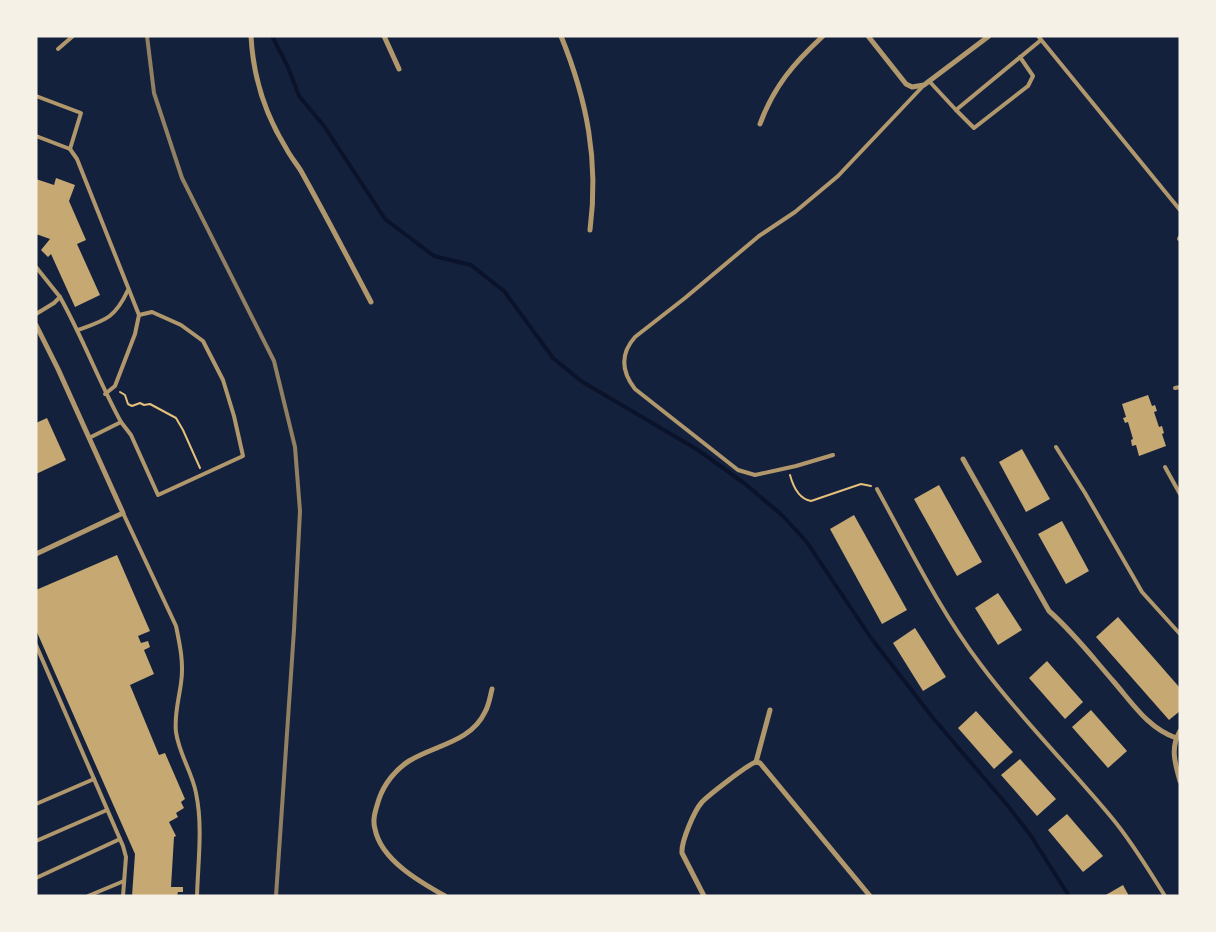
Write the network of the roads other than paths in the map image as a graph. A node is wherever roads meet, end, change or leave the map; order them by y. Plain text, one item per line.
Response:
1 (73, 36) edge
2 (252, 36) edge
3 (384, 36) edge
4 (561, 36) edge
5 (823, 36) edge
6 (868, 36) edge
7 (989, 36) edge
8 (1040, 38) edge
9 (58, 49) dead end
10 (1020, 57) junction
11 (399, 69) dead end
12 (929, 82) junction
13 (924, 86) junction
14 (36, 96) edge
15 (956, 110) junction
16 (760, 124) dead end
17 (36, 136) edge
18 (70, 149) junction
19 (1180, 210) edge
20 (590, 230) dead end
21 (36, 267) edge
22 (128, 290) junction
23 (60, 297) junction
24 (371, 302) dead end
25 (36, 314) edge
26 (139, 315) junction
27 (36, 325) edge
28 (78, 330) junction
29 (105, 394) junction
30 (121, 422) junction
31 (89, 438) junction
32 (1056, 447) dead end
33 (834, 455) dead end
34 (963, 460) dead end
35 (1165, 467) dead end
36 (877, 489) road end
37 (1180, 494) edge
38 (123, 513) junction
39 (36, 554) edge
40 (1180, 634) edge
41 (36, 645) edge
42 (492, 690) dead end
43 (770, 710) dead end
44 (1180, 731) edge
45 (1176, 738) junction
46 (756, 762) junction
47 (94, 779) junction
48 (1180, 781) edge
49 (36, 804) edge
50 (108, 810) junction
51 (120, 839) junction
52 (36, 841) edge
53 (36, 878) edge
54 (124, 881) junction
55 (88, 896) edge
56 (123, 896) edge
57 (197, 896) edge
58 (445, 896) edge
59 (704, 896) edge
60 (870, 896) edge
61 (1165, 896) edge

1 - 9 lane
2 - 24 street
3 - 11 street
4 - 20 street
5 - 16 street
6 - 13 street
7 - 12 street
8 - 10 lane
8 - 19 lane
10 - 15 lane
10 - 15 lane
12 - 13 street
12 - 15 lane
13 - 33 lane
14 - 18 lane
17 - 18 lane
18 - 22 lane
21 - 23 lane
22 - 26 lane
22 - 28 lane
23 - 25 lane
23 - 28 lane
26 - 29 lane
26 - 30 lane
27 - 31 street
28 - 29 lane
29 - 30 lane
30 - 31 lane
31 - 38 street
32 - 40 lane
34 - 45 street
35 - 37 lane
36 - 61 lane
38 - 39 street
38 - 57 lane
41 - 47 lane
42 - 58 street
43 - 46 street
44 - 45 street
45 - 48 street
46 - 59 street
46 - 60 street
47 - 49 lane
47 - 50 lane
50 - 51 lane
50 - 52 lane
51 - 53 lane
51 - 54 lane
54 - 55 lane
54 - 56 lane

